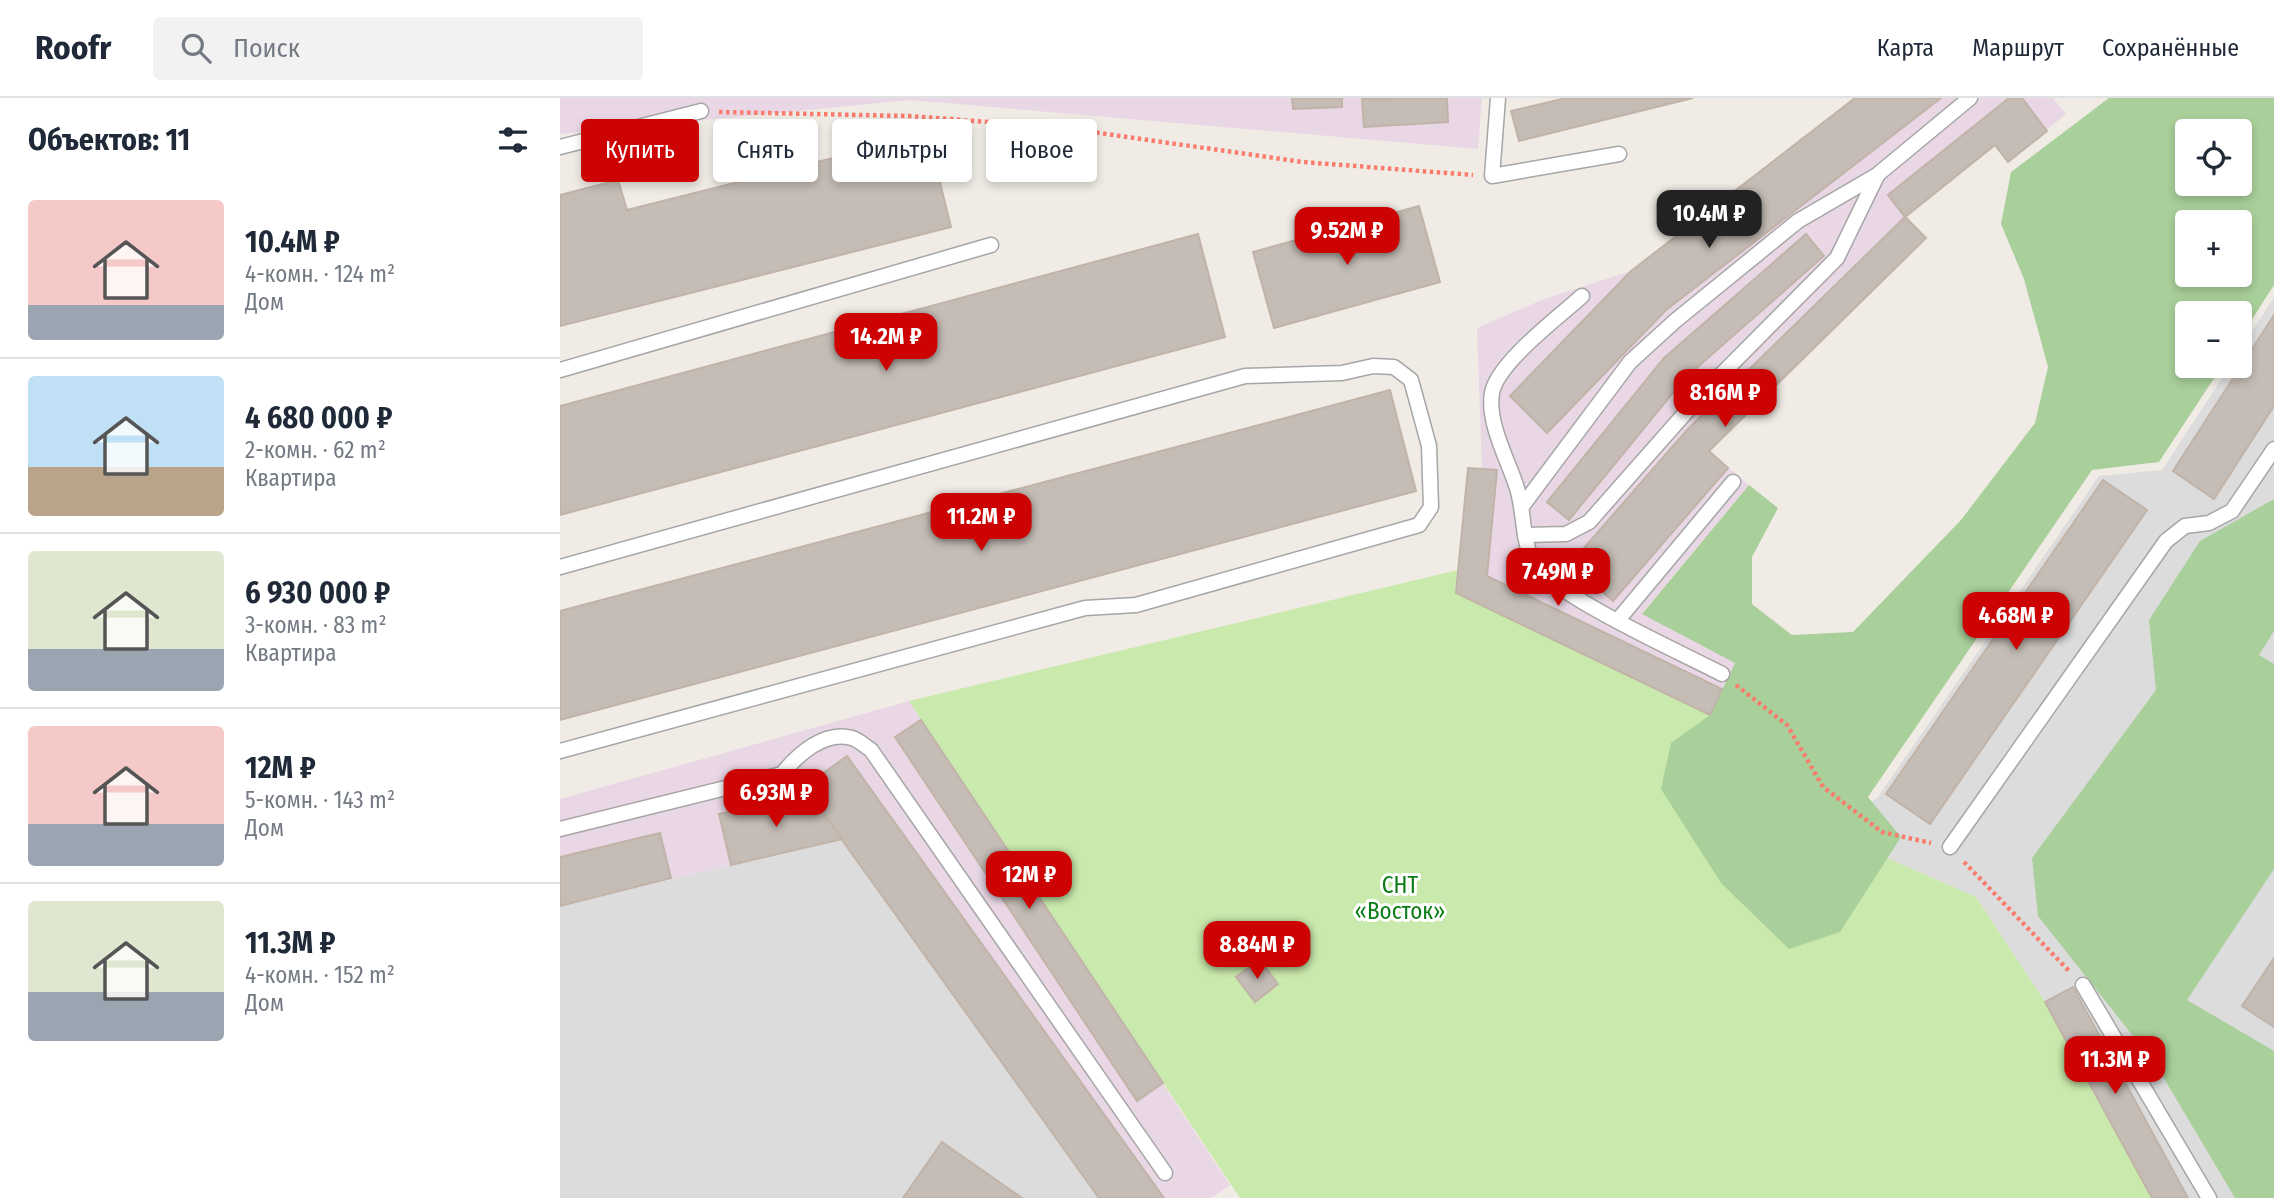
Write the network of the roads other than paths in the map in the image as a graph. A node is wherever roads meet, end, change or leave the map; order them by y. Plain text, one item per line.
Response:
1 (1498, 98) edge
2 (1970, 98) edge
3 (701, 111) road end
4 (560, 147) edge
5 (1619, 154) dead end
6 (1877, 175) junction
7 (991, 245) dead end
8 (1582, 296) dead end
9 (560, 370) edge
10 (2274, 449) edge
11 (1733, 482) dead end
12 (1523, 505) junction
13 (1525, 535) junction
14 (560, 567) edge
15 (1618, 620) junction
16 (1722, 674) road end
17 (560, 751) edge
18 (560, 830) edge
19 (1950, 847) road end
20 (2083, 985) road end
21 (1165, 1173) dead end
22 (2209, 1198) edge

1 - 5 lane
2 - 6 lane
3 - 4 lane
6 - 12 lane
6 - 13 lane
7 - 9 lane
8 - 12 lane
10 - 19 lane
11 - 15 lane
12 - 13 lane
13 - 15 lane
14 - 17 lane
15 - 16 lane
18 - 21 lane
20 - 22 lane

